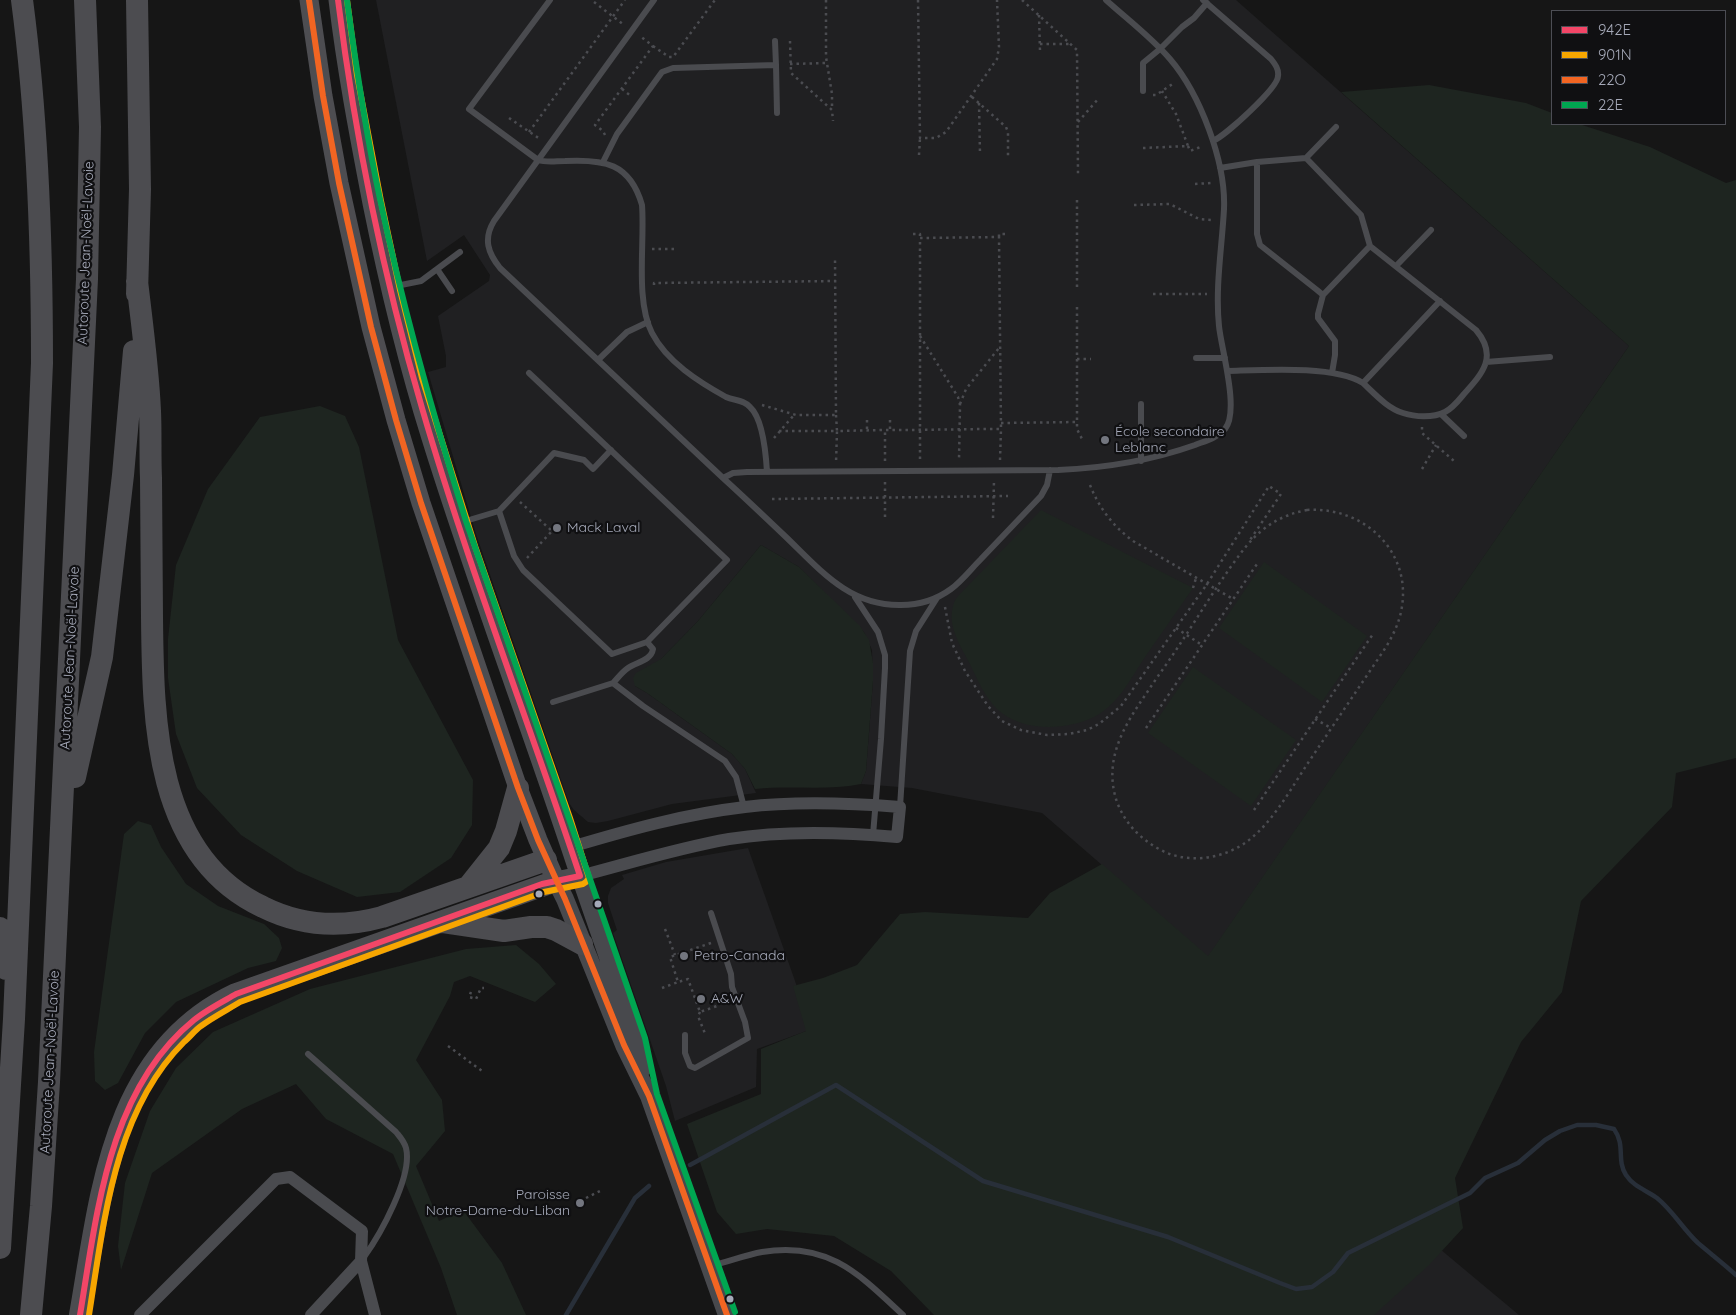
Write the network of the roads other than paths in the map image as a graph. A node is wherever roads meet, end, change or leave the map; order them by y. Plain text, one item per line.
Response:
1 (22, 0) edge
2 (85, 0) edge
3 (137, 0) edge
4 (309, 0) edge
5 (338, 0) edge
6 (550, 0) edge
7 (654, 0) edge
8 (1106, 0) edge
9 (1205, 2) edge
10 (775, 41) dead end
11 (1160, 49) junction
12 (776, 65) junction
13 (1143, 91) dead end
14 (776, 113) dead end
15 (1336, 127) dead end
16 (1213, 141) junction
17 (1306, 158) junction
18 (538, 160) junction
19 (603, 162) junction
20 (1258, 162) junction
21 (1220, 168) junction
22 (1431, 230) dead end
23 (1370, 246) junction
24 (460, 252) dead end
25 (1396, 266) junction
26 (437, 269) junction
27 (137, 281) junction
28 (390, 287) junction
29 (452, 291) dead end
30 (1323, 295) junction
31 (1440, 302) junction
32 (648, 322) junction
33 (1550, 357) dead end
34 (1196, 358) dead end
35 (1226, 358) junction
36 (598, 360) junction
37 (1486, 362) junction
38 (1228, 371) junction
39 (529, 373) dead end
40 (1332, 373) junction
41 (1363, 383) junction
42 (1141, 404) dead end
43 (1441, 414) junction
44 (1464, 436) dead end
45 (611, 450) junction
46 (1141, 461) junction
47 (1050, 470) junction
48 (767, 472) junction
49 (724, 478) junction
50 (499, 511) junction
51 (458, 524) junction
52 (854, 596) junction
53 (937, 598) junction
54 (647, 642) junction
55 (613, 683) junction
56 (553, 702) dead end
57 (518, 788) junction
58 (875, 805) junction
59 (744, 807) junction
60 (900, 807) junction
61 (873, 835) junction
62 (61, 837) junction
63 (571, 847) junction
64 (546, 860) junction
65 (580, 876) junction
66 (556, 880) junction
67 (468, 888) junction
68 (711, 913) dead end
69 (439, 921) junction
70 (0, 928) edge
71 (582, 944) junction
72 (14, 1019) junction
73 (685, 1035) dead end
74 (308, 1054) dead end
75 (649, 1096) junction
76 (0, 1248) edge
77 (361, 1261) junction
78 (710, 1266) junction
79 (31, 1315) edge
80 (80, 1315) edge
81 (140, 1315) edge
82 (311, 1315) edge
83 (375, 1315) edge
84 (727, 1315) edge
85 (903, 1315) edge

1 - 72 highway
2 - 62 highway, Autoroute Jean-Noël-Lavoie
3 - 27 highway
4 - 57 main road
5 - 28 main road
6 - 18 lane
7 - 18 lane
8 - 11 lane
9 - 11 lane
9 - 16 lane
10 - 12 lane
11 - 13 lane
11 - 16 lane
12 - 14 lane
12 - 19 lane
15 - 17 lane
16 - 21 lane
17 - 20 lane
17 - 23 lane
18 - 19 lane
18 - 36 lane
19 - 32 lane
20 - 21 lane
20 - 30 lane
21 - 35 lane
22 - 25 lane
23 - 25 lane
23 - 30 lane
24 - 26 lane
25 - 31 lane
26 - 28 lane
26 - 29 lane
27 - 62 highway
27 - 67 highway
28 - 51 main road
30 - 40 lane
31 - 37 lane
31 - 41 lane
32 - 36 lane
32 - 48 lane
33 - 37 lane
34 - 35 lane
35 - 38 lane
36 - 49 lane
37 - 43 lane
38 - 40 lane
38 - 46 lane
39 - 45 lane
40 - 41 lane
41 - 43 lane
42 - 46 lane
43 - 44 lane
45 - 50 lane
45 - 54 lane
46 - 47 lane
47 - 48 lane
47 - 53 lane
48 - 49 lane
49 - 52 lane
50 - 51 lane
50 - 54 lane
51 - 63 main road
52 - 53 lane
52 - 58 lane
53 - 60 lane
54 - 55 lane
55 - 56 lane
55 - 59 lane
57 - 64 main road
57 - 67 highway
58 - 59 street
58 - 60 street
58 - 61 lane
59 - 63 street
60 - 61 street
61 - 65 street
62 - 79 highway, Autoroute Jean-Noël-Lavoie
63 - 64 main road
63 - 65 main road
64 - 66 main road
64 - 67 highway
65 - 66 main road
65 - 75 street
66 - 69 highway
66 - 71 street
68 - 73 lane
69 - 71 highway
69 - 80 highway
70 - 72 highway
71 - 75 street
72 - 76 highway
74 - 77 lane
75 - 78 street
77 - 81 street
77 - 82 street
77 - 83 street
78 - 84 street
78 - 85 lane

